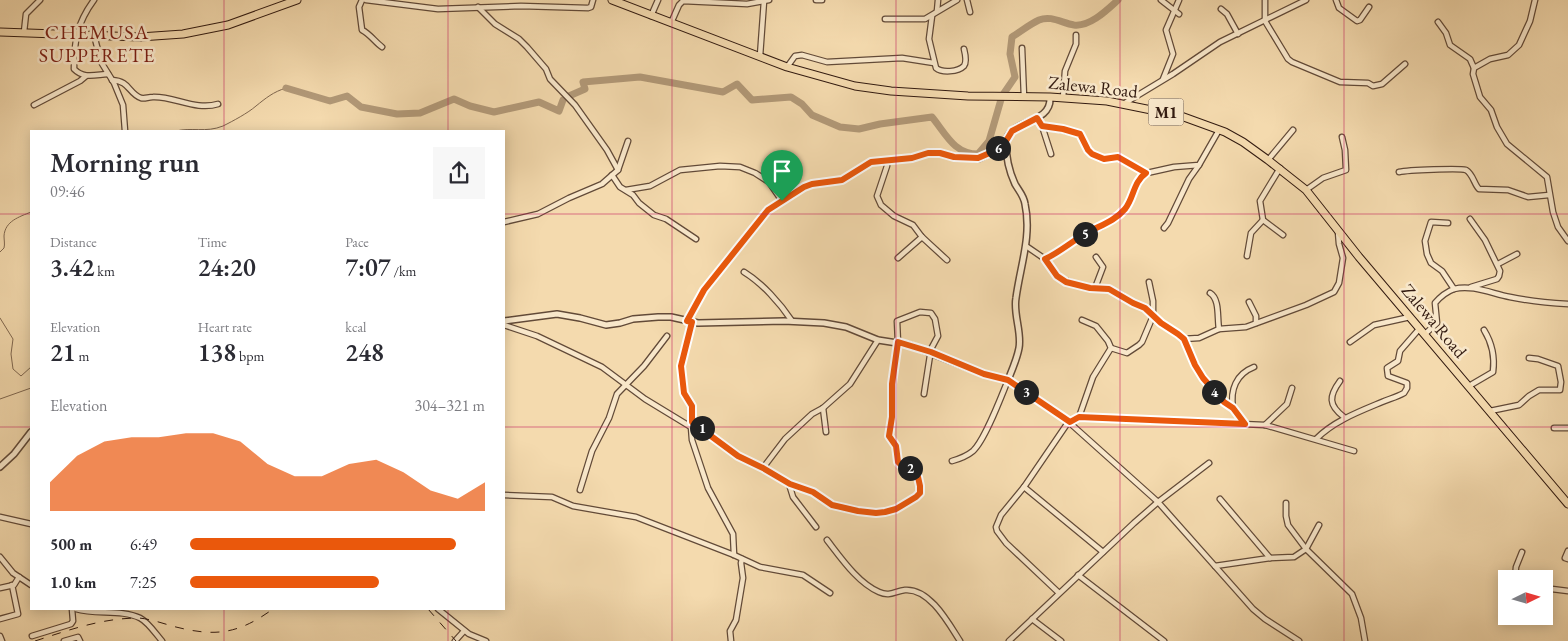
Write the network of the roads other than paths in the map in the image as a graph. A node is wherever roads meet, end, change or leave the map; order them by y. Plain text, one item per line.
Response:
1 (40, 0) edge
2 (94, 0) edge
3 (297, 0) edge
4 (362, 0) edge
5 (366, 0) edge
6 (593, 0) edge
7 (612, 0) edge
8 (658, 0) edge
9 (816, 0) edge
10 (822, 0) edge
11 (938, 0) edge
12 (957, 0) edge
13 (967, 0) edge
14 (1161, 0) edge
15 (1179, 0) edge
16 (1264, 0) edge
17 (1306, 0) edge
18 (1336, 0) edge
19 (1535, 0) edge
20 (717, 1) edge
21 (763, 1) edge
22 (735, 2) edge
23 (478, 7) junction
24 (1369, 7) dead end
25 (1221, 9) dead end
26 (1174, 10) junction
27 (938, 11) junction
28 (970, 12) dead end
29 (1179, 14) dead end
30 (651, 16) junction
31 (932, 16) junction
32 (884, 20) dead end
33 (1265, 21) junction
34 (1438, 22) dead end
35 (671, 23) junction
36 (0, 32) edge
37 (24, 32) junction
38 (1238, 34) junction
39 (76, 35) junction
40 (94, 35) junction
41 (1076, 35) dead end
42 (382, 47) dead end
43 (1022, 48) dead end
44 (964, 49) dead end
45 (760, 56) junction
46 (934, 64) junction
47 (1405, 64) dead end
48 (787, 66) junction
49 (1474, 68) junction
50 (108, 74) junction
51 (86, 76) junction
52 (112, 80) junction
53 (1163, 80) junction
54 (1024, 96) junction
55 (1050, 97) junction
56 (1063, 98) junction
57 (1125, 103) junction
58 (218, 104) dead end
59 (34, 105) dead end
60 (1037, 118) junction
61 (1042, 126) junction
62 (125, 130) edge
63 (1219, 130) junction
64 (1293, 130) dead end
65 (1342, 138) dead end
66 (1006, 141) junction
67 (628, 142) dead end
68 (1051, 154) dead end
69 (886, 160) junction
70 (1268, 160) junction
71 (1200, 165) junction
72 (1280, 168) junction
73 (618, 170) junction
74 (1399, 172) dead end
75 (1146, 173) junction
76 (612, 175) junction
77 (626, 190) junction
78 (1306, 190) junction
79 (1549, 195) junction
80 (782, 201) junction
81 (1470, 219) dead end
82 (1263, 220) junction
83 (505, 222) edge
84 (1448, 223) dead end
85 (1484, 226) dead end
86 (1164, 228) dead end
87 (1338, 230) junction
88 (1479, 231) junction
89 (1283, 235) dead end
90 (922, 237) junction
91 (696, 239) dead end
92 (1568, 241) edge
93 (1026, 246) junction
94 (1517, 254) dead end
95 (1247, 256) dead end
96 (1096, 257) dead end
97 (898, 258) dead end
98 (1045, 259) junction
99 (947, 260) dead end
100 (1498, 264) junction
101 (744, 272) dead end
102 (1149, 282) dead end
103 (1095, 288) junction
104 (1470, 288) junction
105 (1454, 289) junction
106 (1210, 293) dead end
107 (1249, 302) dead end
108 (1568, 304) edge
109 (1153, 316) junction
110 (1411, 317) junction
111 (1082, 320) dead end
112 (505, 321) edge
113 (689, 321) junction
114 (792, 321) junction
115 (1256, 323) junction
116 (505, 325) edge
117 (1219, 328) junction
118 (1484, 330) dead end
119 (1423, 331) junction
120 (667, 336) dead end
121 (1184, 339) junction
122 (878, 340) junction
123 (898, 342) junction
124 (1350, 342) dead end
125 (1111, 348) junction
126 (931, 352) junction
127 (1529, 358) dead end
128 (1254, 367) dead end
129 (1008, 380) junction
130 (1340, 381) dead end
131 (626, 384) junction
132 (1469, 386) junction
133 (1292, 388) dead end
134 (924, 394) dead end
135 (823, 408) junction
136 (1233, 408) junction
137 (1490, 412) junction
138 (1079, 417) junction
139 (1344, 417) junction
140 (1070, 422) junction
141 (692, 424) junction
142 (1245, 424) junction
143 (1265, 425) junction
144 (1554, 428) dead end
145 (1568, 428) edge
146 (826, 432) dead end
147 (30, 433) edge
148 (1316, 439) junction
149 (1354, 451) dead end
150 (952, 461) dead end
151 (1210, 463) dead end
152 (0, 467) edge
153 (763, 468) junction
154 (790, 484) junction
155 (1024, 488) junction
156 (580, 490) dead end
157 (505, 495) edge
158 (1220, 499) dead end
159 (1158, 502) junction
160 (1286, 503) dead end
161 (1568, 504) edge
162 (0, 517) edge
163 (30, 524) edge
164 (1319, 526) dead end
165 (816, 527) dead end
166 (827, 540) dead end
167 (1306, 549) junction
168 (1568, 551) edge
169 (1102, 552) junction
170 (1522, 552) dead end
171 (734, 555) junction
172 (0, 557) edge
173 (1270, 558) junction
174 (742, 559) junction
175 (1568, 559) edge
176 (1215, 566) junction
177 (1516, 570) edge
178 (1078, 575) junction
179 (19, 577) junction
180 (30, 584) edge
181 (12, 585) junction
182 (0, 588) edge
183 (1553, 589) edge
184 (1568, 591) edge
185 (830, 593) dead end
186 (1059, 593) junction
187 (74, 610) edge
188 (88, 610) edge
189 (439, 610) edge
190 (103, 611) edge
191 (0, 619) edge
192 (1032, 619) junction
193 (464, 631) junction
194 (0, 636) edge
195 (32, 636) dead end
196 (1156, 639) edge
197 (2, 641) edge
198 (64, 641) edge
199 (80, 641) edge
200 (162, 641) edge
201 (455, 641) edge
202 (486, 641) edge
203 (731, 641) edge
204 (960, 641) edge
205 (1009, 641) edge
206 (1061, 641) edge
207 (1164, 641) edge
208 (1299, 641) edge
209 (1365, 641) edge

1 - 37 street
2 - 39 street
3 - 40 highway
4 - 42 street
5 - 23 street
6 - 23 street
7 - 30 highway, Zalewa Road / M1
8 - 30 street
9 - 10 street
11 - 27 street
12 - 27 street
13 - 28 street
14 - 26 street
15 - 26 street
16 - 33 street
17 - 33 street
18 - 24 street
19 - 49 street
20 - 22 street
20 - 35 street
21 - 22 street
21 - 45 street
23 - 73 street
25 - 38 street
26 - 29 street
26 - 53 street
27 - 31 street
30 - 35 highway, Zalewa Road / M1
31 - 32 street
31 - 46 street
33 - 38 street
33 - 47 street
34 - 49 street
35 - 45 highway, Zalewa Road / M1
36 - 37 highway
37 - 39 highway
38 - 53 street
39 - 40 highway
39 - 51 street
40 - 50 street
41 - 56 street
43 - 54 street
44 - 46 street
45 - 48 highway, Zalewa Road / M1
46 - 48 street
48 - 54 highway, Zalewa Road / M1
49 - 79 street
50 - 51 street
50 - 52 street
51 - 59 street
52 - 58 street
52 - 62 street
53 - 57 street
54 - 55 highway, Zalewa Road / M1
55 - 56 highway, Zalewa Road / M1
55 - 60 street
56 - 57 highway, Zalewa Road / M1
57 - 63 highway, Zalewa Road / M1
60 - 61 street
60 - 66 street
61 - 68 street
61 - 75 street
63 - 70 highway, Zalewa Road / M1
63 - 71 street
64 - 70 street
65 - 78 street
66 - 69 street
66 - 93 street
67 - 73 street
69 - 80 street
69 - 90 street
70 - 72 highway, Zalewa Road / M1
71 - 75 street
71 - 86 street
72 - 78 highway, Zalewa Road / M1
72 - 82 street
73 - 76 street
74 - 79 street
75 - 98 street
76 - 77 street
76 - 83 street
77 - 80 street
77 - 91 street
78 - 87 highway, Zalewa Road / M1
79 - 92 street
80 - 113 street
81 - 88 street
82 - 89 street
82 - 95 street
84 - 105 street
85 - 88 street
87 - 110 highway, Zalewa Road / M1
87 - 115 street
88 - 100 street
90 - 97 street
90 - 99 street
93 - 98 street
93 - 129 street
94 - 100 street
96 - 103 street
98 - 103 street
100 - 104 street
101 - 114 street
102 - 109 street
103 - 109 street
104 - 105 street
104 - 108 street
105 - 119 street
106 - 117 street
107 - 115 street
109 - 121 street
109 - 125 street
110 - 119 highway, Zalewa Road / M1
110 - 124 street
111 - 125 street
112 - 113 street
113 - 114 street
113 - 141 street
114 - 122 street
115 - 117 street
116 - 131 street
117 - 121 street
118 - 132 street
119 - 132 highway, Zalewa Road / M1
119 - 139 street
120 - 131 street
121 - 136 street
122 - 123 street
122 - 135 street
123 - 126 street
123 - 126 street
123 - 154 street
125 - 138 street
126 - 129 street
126 - 134 street
127 - 137 street
128 - 136 street
129 - 140 street
129 - 150 street
130 - 139 street
131 - 141 street
131 - 156 street
132 - 137 highway, Zalewa Road / M1
133 - 143 street
135 - 146 street
135 - 153 street
136 - 142 street
137 - 161 highway, Zalewa Road / M1
138 - 140 street
138 - 142 street
139 - 148 street
140 - 155 street
140 - 159 street
141 - 153 street
141 - 171 street
142 - 143 street
143 - 148 street
144 - 145 street
147 - 152 street
148 - 149 street
151 - 159 street
153 - 154 street
154 - 165 street
155 - 169 street
155 - 186 street
157 - 171 street
158 - 173 street
159 - 169 street
159 - 176 street
160 - 167 street
162 - 163 street
164 - 167 street
166 - 204 street
167 - 173 street
167 - 209 street
168 - 175 street
169 - 178 street
170 - 177 street
171 - 174 street
172 - 179 street
173 - 176 street
174 - 185 street
174 - 203 street
176 - 208 street
178 - 186 street
178 - 196 street
179 - 180 street
179 - 181 street
181 - 182 street
181 - 191 street
183 - 184 street
186 - 192 street
187 - 195 street
188 - 190 street
189 - 193 street
190 - 200 street
192 - 205 street
192 - 206 street
193 - 201 street
193 - 202 street
194 - 197 street
196 - 207 street
198 - 199 street

